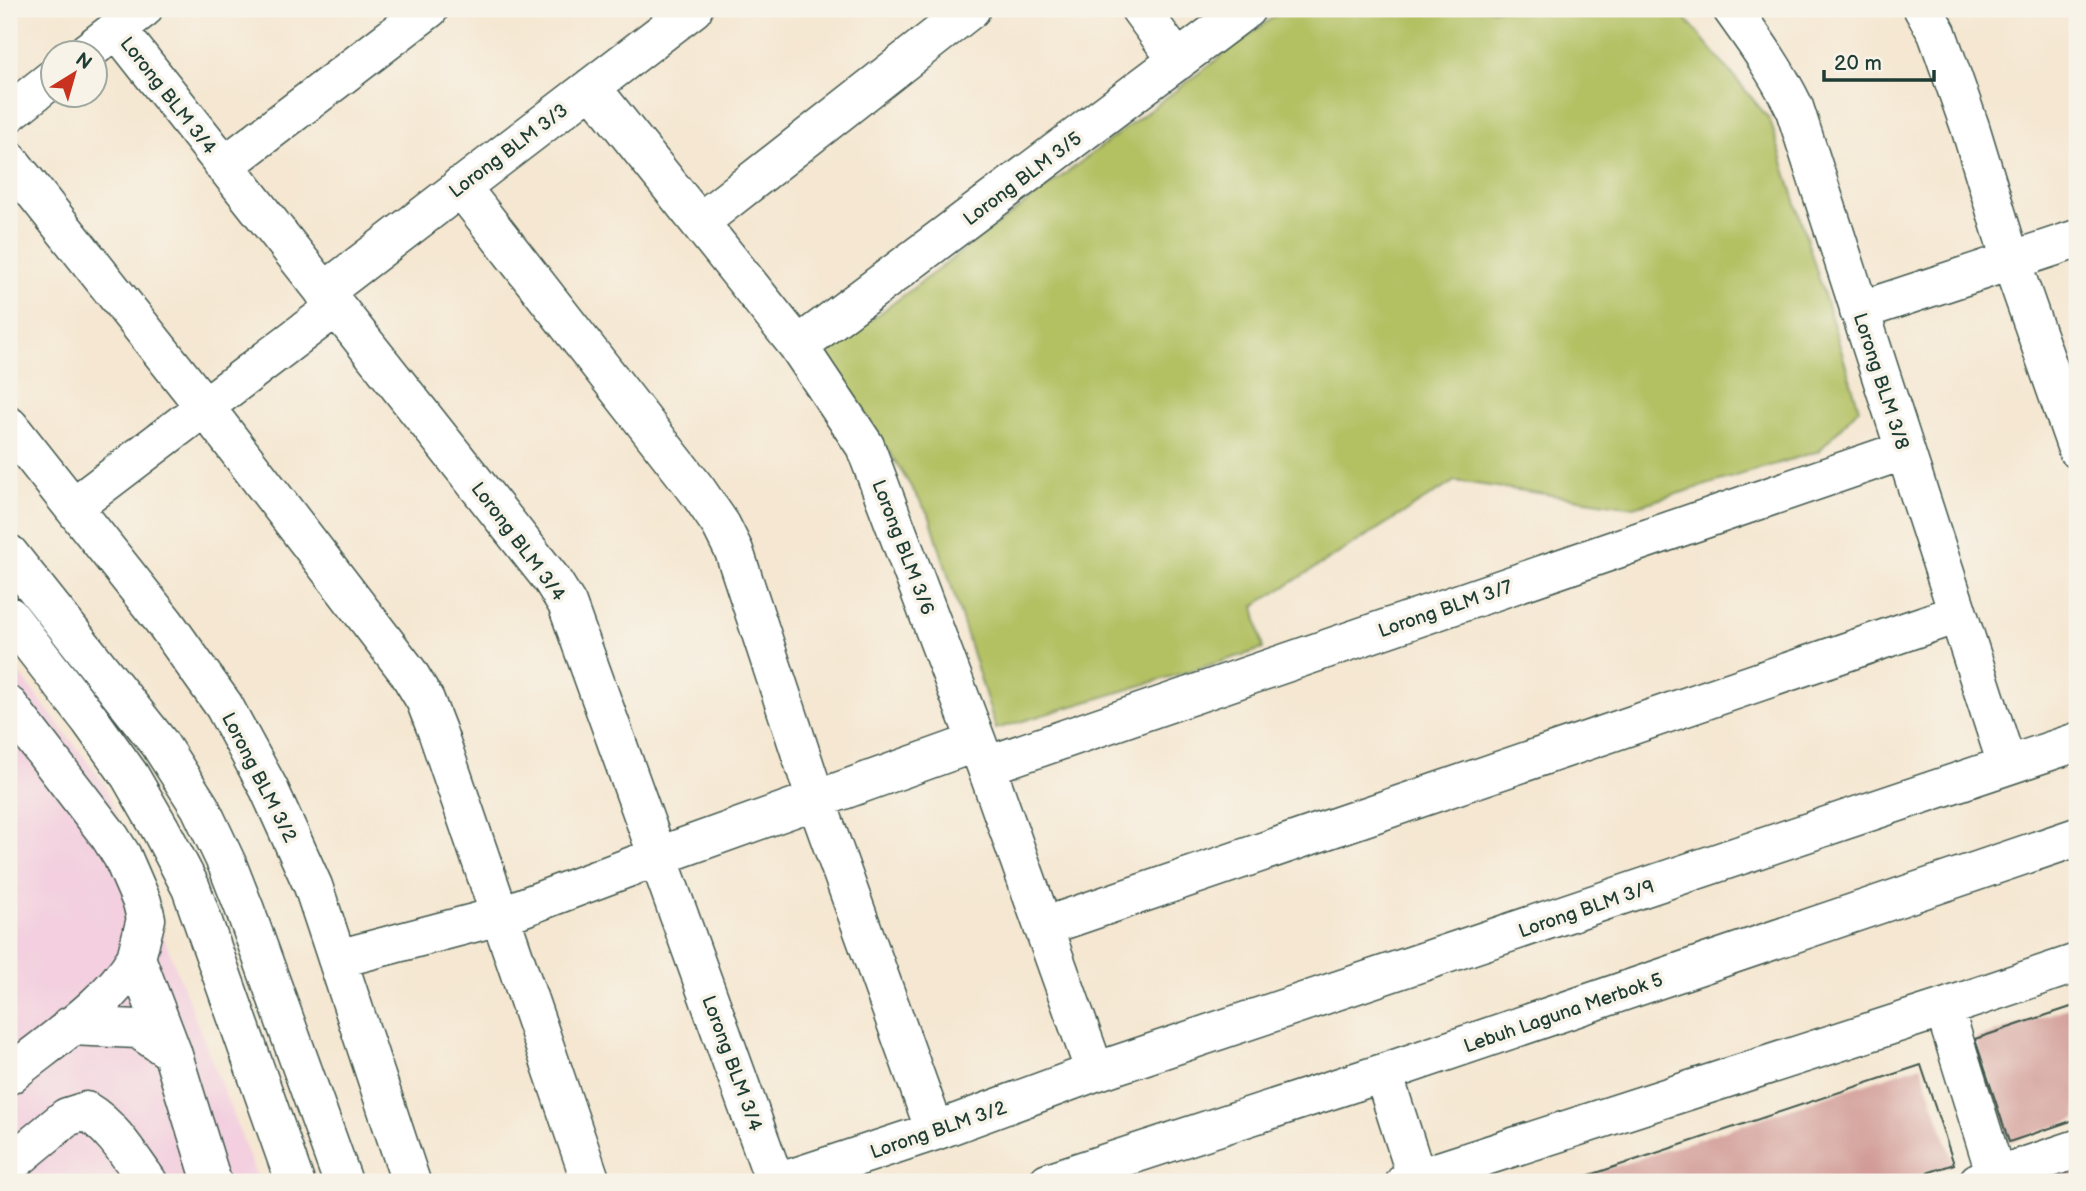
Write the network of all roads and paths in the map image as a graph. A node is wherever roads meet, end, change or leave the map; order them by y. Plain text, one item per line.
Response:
1 (429, 9) edge
2 (693, 9) edge
3 (971, 9) edge
4 (1140, 9) edge
5 (1246, 9) edge
6 (1732, 9) edge
7 (1923, 9) edge
8 (130, 19) edge
9 (105, 38) edge
10 (1178, 61) junction
11 (591, 87) junction
12 (38, 90) edge
13 (9, 113) edge
14 (9, 160) edge
15 (224, 166) junction
16 (460, 186) junction
17 (700, 222) junction
18 (2077, 239) edge
19 (2011, 261) junction
20 (330, 299) junction
21 (1859, 311) junction
22 (798, 346) junction
23 (204, 407) junction
24 (9, 426) edge
25 (2077, 449) edge
26 (1905, 450) junction
27 (73, 507) junction
28 (9, 554) edge
29 (1957, 614) junction
30 (9, 616) edge
31 (9, 706) edge
32 (2077, 742) edge
33 (981, 754) junction
34 (2007, 765) junction
35 (816, 800) junction
36 (2077, 837) edge
37 (659, 856) junction
38 (500, 916) junction
39 (1043, 927) junction
40 (136, 958) junction
41 (337, 959) junction
42 (2077, 963) edge
43 (1944, 1008) junction
44 (70, 1026) junction
45 (172, 1052) junction
46 (1095, 1072) junction
47 (1383, 1073) junction
48 (9, 1075) edge
49 (935, 1131) junction
50 (2077, 1149) edge
51 (9, 1165) edge
52 (1991, 1180) edge
53 (1413, 1181) edge
54 (148, 1182) edge
55 (212, 1182) edge
56 (295, 1182) edge
57 (343, 1182) edge
58 (411, 1182) edge
59 (591, 1182) edge
60 (778, 1182) edge
61 (1048, 1182) edge

1 - 15 street
2 - 11 street, Lorong BLM 3/3
3 - 17 street
4 - 10 street
5 - 10 street, Lorong BLM 3/5
6 - 21 street, Lorong BLM 3/8
7 - 19 street
8 - 9 street
8 - 15 street, Lorong BLM 3/4
10 - 22 street, Lorong BLM 3/5
11 - 16 street, Lorong BLM 3/3
11 - 17 street, Lorong BLM 3/6
12 - 13 street
14 - 23 street
15 - 20 street, Lorong BLM 3/4
16 - 20 street, Lorong BLM 3/3
16 - 35 street
17 - 22 street, Lorong BLM 3/6
18 - 19 street
19 - 21 street
19 - 25 street
20 - 23 street, Lorong BLM 3/3
20 - 37 street, Lorong BLM 3/4
21 - 26 street, Lorong BLM 3/8
22 - 33 street, Lorong BLM 3/6
23 - 27 street, Lorong BLM 3/3
23 - 38 street
24 - 27 street, Lorong BLM 3/2
26 - 29 street, Lorong BLM 3/8
26 - 33 street, Lorong BLM 3/7
27 - 41 street, Lorong BLM 3/2
28 - 57 street
29 - 34 street, Lorong BLM 3/8
29 - 39 street
30 - 56 street
31 - 40 street
32 - 34 street, Lorong BLM 3/9
33 - 35 street, Lorong BLM 3/7
33 - 39 street, Lorong BLM 3/6
34 - 46 street, Lorong BLM 3/9
35 - 37 street, Lorong BLM 3/7
35 - 49 street
36 - 47 street, Lebuh Laguna Merbok 5
37 - 38 street, Lorong BLM 3/7
37 - 60 street, Lorong BLM 3/4
38 - 41 street, Lorong BLM 3/7
38 - 59 street
39 - 46 street, Lorong BLM 3/6
40 - 44 street
40 - 45 street
41 - 58 street, Lorong BLM 3/2
42 - 43 street
43 - 52 street
43 - 53 street
44 - 45 street
44 - 48 street
45 - 55 street
46 - 49 street, Lorong BLM 3/2
47 - 53 street
47 - 61 street, Lebuh Laguna Merbok 5
49 - 60 street, Lorong BLM 3/2
50 - 52 street
51 - 54 street

